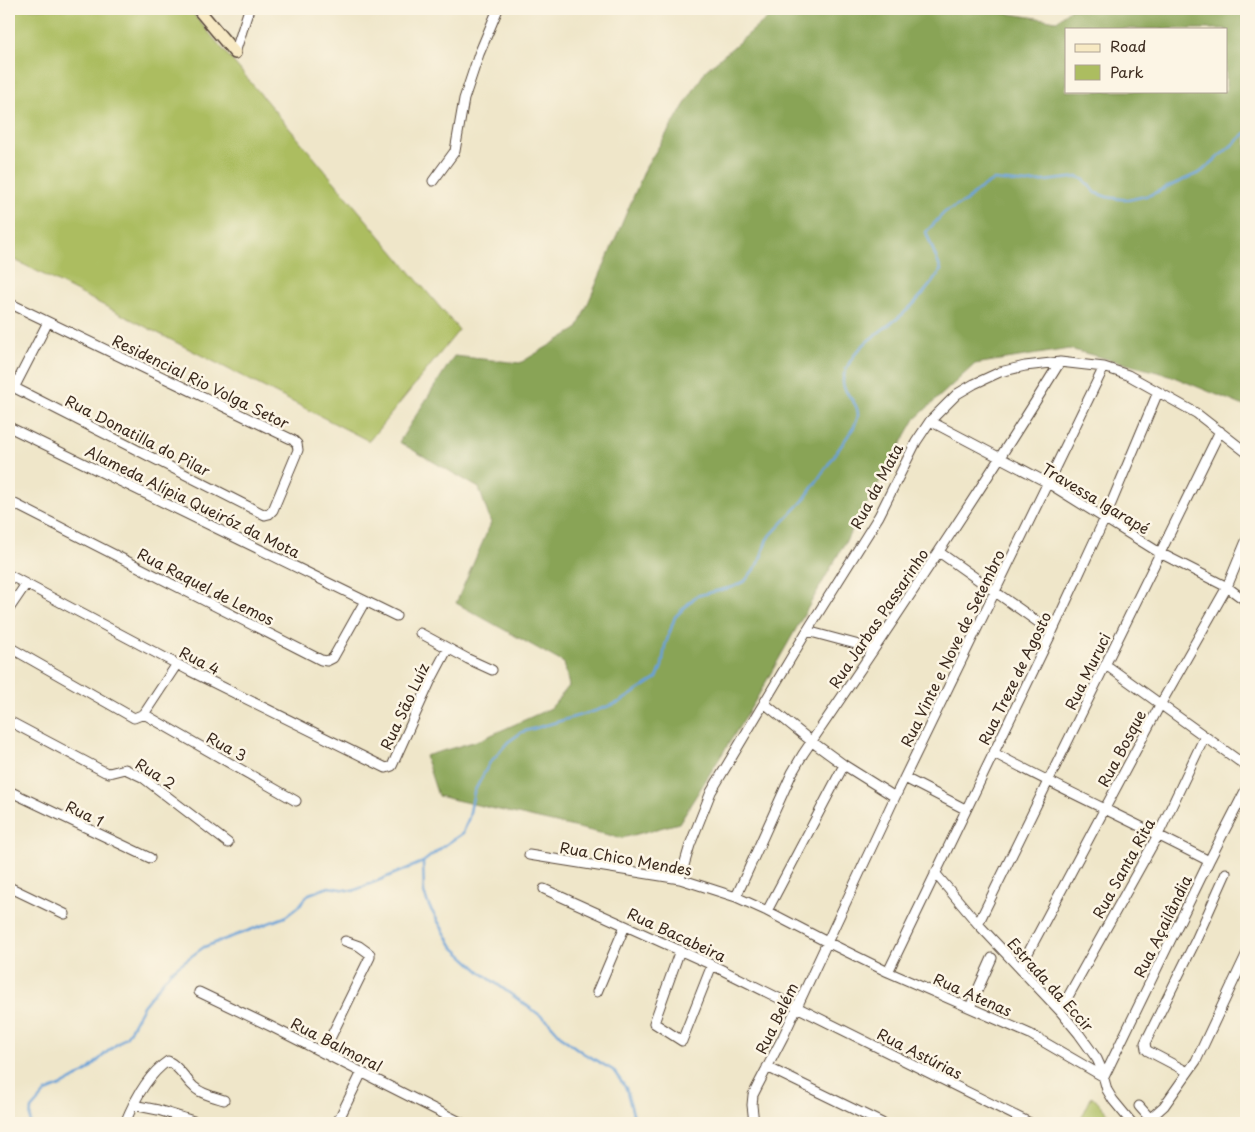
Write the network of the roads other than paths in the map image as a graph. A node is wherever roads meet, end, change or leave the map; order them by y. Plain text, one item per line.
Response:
1 (198, 9) edge
2 (248, 9) edge
3 (498, 9) edge
4 (235, 53) joint
5 (433, 181) dead end
6 (9, 303) edge
7 (48, 322) junction
8 (1060, 362) junction
9 (1104, 367) junction
10 (11, 387) edge
11 (1158, 392) junction
12 (930, 421) junction
13 (9, 427) edge
14 (1220, 431) junction
15 (1246, 452) edge
16 (1001, 457) junction
17 (1048, 483) junction
18 (9, 501) edge
19 (254, 510) joint
20 (1105, 518) junction
21 (1246, 541) edge
22 (939, 552) junction
23 (1160, 553) junction
24 (9, 575) edge
25 (26, 584) junction
26 (1227, 587) junction
27 (996, 591) junction
28 (365, 601) junction
29 (1246, 601) edge
30 (9, 609) edge
31 (396, 616) dead end
32 (807, 631) junction
33 (420, 632) dead end
34 (1052, 632) junction
35 (9, 647) edge
36 (448, 648) junction
37 (874, 649) junction
38 (177, 664) junction
39 (1106, 666) junction
40 (492, 670) dead end
41 (764, 703) junction
42 (1160, 705) junction
43 (144, 714) junction
44 (9, 721) edge
45 (1205, 736) junction
46 (811, 741) junction
47 (994, 753) junction
48 (844, 765) junction
49 (381, 766) joint
50 (1246, 766) edge
51 (906, 778) junction
52 (1048, 782) junction
53 (1246, 789) edge
54 (9, 791) edge
55 (895, 797) junction
56 (296, 801) dead end
57 (1105, 808) junction
58 (965, 809) junction
59 (1158, 835) junction
60 (228, 843) dead end
61 (529, 855) dead end
62 (150, 858) dead end
63 (1209, 861) junction
64 (935, 872) junction
65 (1226, 873) dead end
66 (680, 879) junction
67 (9, 887) edge
68 (544, 889) dead end
69 (736, 897) junction
70 (767, 911) junction
71 (65, 914) dead end
72 (978, 924) junction
73 (625, 926) junction
74 (345, 940) dead end
75 (827, 942) junction
76 (680, 950) junction
77 (1246, 955) edge
78 (992, 958) dead end
79 (712, 965) junction
80 (1020, 968) junction
81 (888, 972) junction
82 (199, 992) dead end
83 (596, 992) dead end
84 (797, 1007) junction
85 (970, 1007) junction
86 (1060, 1011) junction
87 (323, 1052) junction
88 (767, 1067) junction
89 (362, 1072) junction
90 (1188, 1072) junction
91 (1104, 1077) junction
92 (224, 1100) dead end
93 (132, 1105) junction
94 (1139, 1106) dead end
95 (754, 1120) edge
96 (1150, 1122) edge
97 (125, 1123) edge
98 (200, 1123) edge
99 (337, 1123) edge
100 (462, 1123) edge
101 (882, 1123) edge
102 (1030, 1123) edge
103 (1132, 1123) edge

1 - 4 street
2 - 4 street
3 - 5 street
6 - 7 street, Residencial Rio Volga Setor
7 - 10 street
7 - 19 street, Residencial Rio Volga Setor
8 - 9 street, Rua da Mata
8 - 12 street, Rua da Mata
8 - 16 street, Rua Jarbas Passarinho
9 - 11 street, Rua da Mata
9 - 17 street, Rua Vinte e Nove de Setembro
10 - 19 street, Rua Donatilla do Pilar
11 - 14 street, Rua da Mata
11 - 20 street, Rua Treze de Agosto
12 - 16 street, Travessa Igarapé
12 - 32 street, Rua da Mata
13 - 28 street, Alameda Alípia Queiróz da Mota
14 - 15 street, Rua da Mata
14 - 23 street, Rua Muruci
16 - 17 street, Travessa Igarapé
16 - 22 street, Rua Jarbas Passarinho
17 - 20 street, Travessa Igarapé
17 - 27 street, Rua Vinte e Nove de Setembro
18 - 28 street, Rua Raquel de Lemos
20 - 23 street, Travessa Igarapé
20 - 34 street, Rua Treze de Agosto
21 - 26 street, Rua Bosque
22 - 27 street
22 - 37 street, Rua Jarbas Passarinho
23 - 26 street, Travessa Igarapé
23 - 39 street, Rua Muruci
24 - 25 street, Rua 4
25 - 30 street
25 - 38 street, Rua 4
26 - 29 street, Travessa Igarapé
26 - 42 street, Rua Bosque
27 - 34 street
27 - 51 street, Rua Vinte e Nove de Setembro
28 - 31 street, Alameda Alípia Queiróz da Mota
32 - 37 street
32 - 41 street, Rua da Mata
33 - 36 street
34 - 47 street, Rua Treze de Agosto
35 - 43 street
36 - 40 street
36 - 49 street, Rua São Luíz
37 - 46 street, Rua Jarbas Passarinho
38 - 43 street
38 - 49 street, Rua 4
39 - 42 street
39 - 52 street, Rua Muruci
41 - 46 street
41 - 66 street, Rua da Mata
42 - 45 street
42 - 57 street, Rua Bosque
43 - 56 street, Rua 3
44 - 60 street, Rua 2
45 - 50 street
45 - 59 street, Rua Santa Rita
46 - 48 street
46 - 69 street, Rua Jarbas Passarinho
47 - 52 street
47 - 58 street, Rua Treze de Agosto
48 - 55 street
48 - 70 street
51 - 55 street, Rua Vinte e Nove de Setembro
51 - 58 street
52 - 57 street
52 - 72 street, Rua Muruci
53 - 63 street, Rua Açailândia
54 - 62 street, Rua 1
55 - 75 street, Rua Vinte e Nove de Setembro
57 - 59 street
57 - 80 street, Rua Bosque
58 - 64 street, Rua Treze de Agosto
59 - 63 street
59 - 86 street, Rua Santa Rita
61 - 66 street, Rua Chico Mendes
63 - 91 street, Rua Açailândia
64 - 72 street, Estrada da Eccir
64 - 81 street, Rua Treze de Agosto
65 - 90 street
66 - 69 street, Rua Chico Mendes
67 - 71 street
68 - 73 street, Rua Bacabeira
69 - 70 street, Rua Chico Mendes
70 - 75 street, Rua Chico Mendes
72 - 80 street, Estrada da Eccir
73 - 76 street, Rua Bacabeira
73 - 83 street
74 - 87 street
75 - 81 street, Rua Atenas
75 - 84 street, Rua Belém
76 - 79 street, Rua Bacabeira
76 - 79 street
77 - 90 street
78 - 85 street
79 - 84 street, Rua Bacabeira
80 - 86 street, Estrada da Eccir
81 - 85 street, Rua Atenas
82 - 87 street, Rua Balmoral
84 - 88 street, Rua Belém
84 - 102 street, Rua Astúrias
85 - 91 street, Rua Atenas
86 - 91 street, Estrada da Eccir
87 - 89 street, Rua Balmoral
88 - 95 street, Rua Belém
88 - 101 street
89 - 99 street
89 - 100 street, Rua Balmoral
90 - 96 street
91 - 103 street, Estrada da Eccir
92 - 93 street
93 - 97 street
93 - 98 street
94 - 96 street

